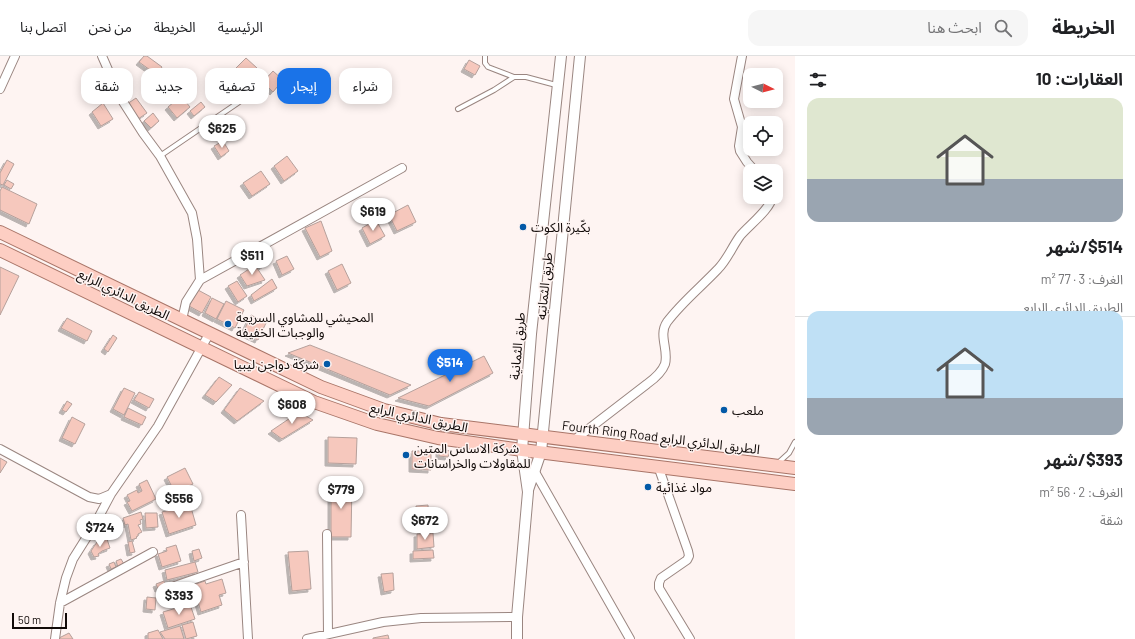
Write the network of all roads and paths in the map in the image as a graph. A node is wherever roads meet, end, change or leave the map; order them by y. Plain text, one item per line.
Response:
1 (14, 56) edge
2 (102, 56) edge
3 (486, 56) edge
4 (561, 56) edge
5 (580, 56) edge
6 (742, 56) edge
7 (514, 77) junction
8 (557, 85) junction
9 (0, 89) edge
10 (236, 104) edge
11 (458, 109) dead end
12 (160, 156) junction
13 (750, 164) edge
14 (402, 168) dead end
15 (769, 204) edge
16 (0, 232) edge
17 (0, 250) edge
18 (200, 280) junction
19 (182, 320) junction
20 (209, 334) junction
21 (202, 348) junction
22 (523, 435) junction
23 (543, 437) junction
24 (573, 441) junction
25 (795, 442) edge
26 (0, 449) edge
27 (522, 450) junction
28 (541, 452) junction
29 (776, 464) junction
30 (658, 466) junction
31 (795, 468) edge
32 (535, 472) junction
33 (795, 484) edge
34 (528, 492) junction
35 (110, 494) junction
36 (241, 515) dead end
37 (327, 534) dead end
38 (153, 552) dead end
39 (244, 562) junction
40 (168, 588) dead end
41 (60, 603) junction
42 (517, 617) junction
43 (328, 634) junction
44 (55, 639) edge
45 (248, 639) edge
46 (306, 639) edge
47 (517, 639) edge
48 (630, 639) edge
49 (690, 639) edge

1 - 9 street
2 - 12 street
3 - 7 lane
4 - 8 street, طريق الثمانية
5 - 23 street, طريق الثمانيه
6 - 13 street
7 - 8 lane
7 - 11 lane
8 - 22 street, طريق الثمانية
10 - 12 lane
12 - 18 street
14 - 18 street
15 - 24 street
16 - 19 main road, الطريق الدائري الرابع
17 - 21 main road, الطريق الدائري الرابع
18 - 19 street
19 - 20 main road, الطريق الدائري الرابع
20 - 21 street
20 - 22 main road, الطريق الدائري الرابع
21 - 27 main road, الطريق الدائري الرابع
21 - 35 street
22 - 23 main road, Fourth Ring Road الطريق الدائري الرابع
22 - 27 street, طريق الثمانية
23 - 24 main road, Fourth Ring Road الطريق الدائري الرابع
23 - 28 street, طريق الثمانيه
24 - 29 main road, Fourth Ring Road الطريق الدائري الرابع
25 - 29 lane
26 - 35 street
27 - 28 main road, الطريق الدائري الرابع
27 - 34 street, طريق الثمانية
28 - 30 main road, الطريق الدائري الرابع
28 - 32 street, طريق الثمانيه
29 - 31 main road, Fourth Ring Road الطريق الدائري الرابع
30 - 33 main road, الطريق الدائري الرابع
30 - 49 street
32 - 34 street, طريق الثمانيه
32 - 48 street
34 - 42 street, طريق الثمانية
35 - 41 street
36 - 39 street
37 - 43 street
38 - 41 street
39 - 40 street
39 - 45 street
41 - 44 street
42 - 43 street
42 - 47 street, طريق الثمانية
43 - 46 street

